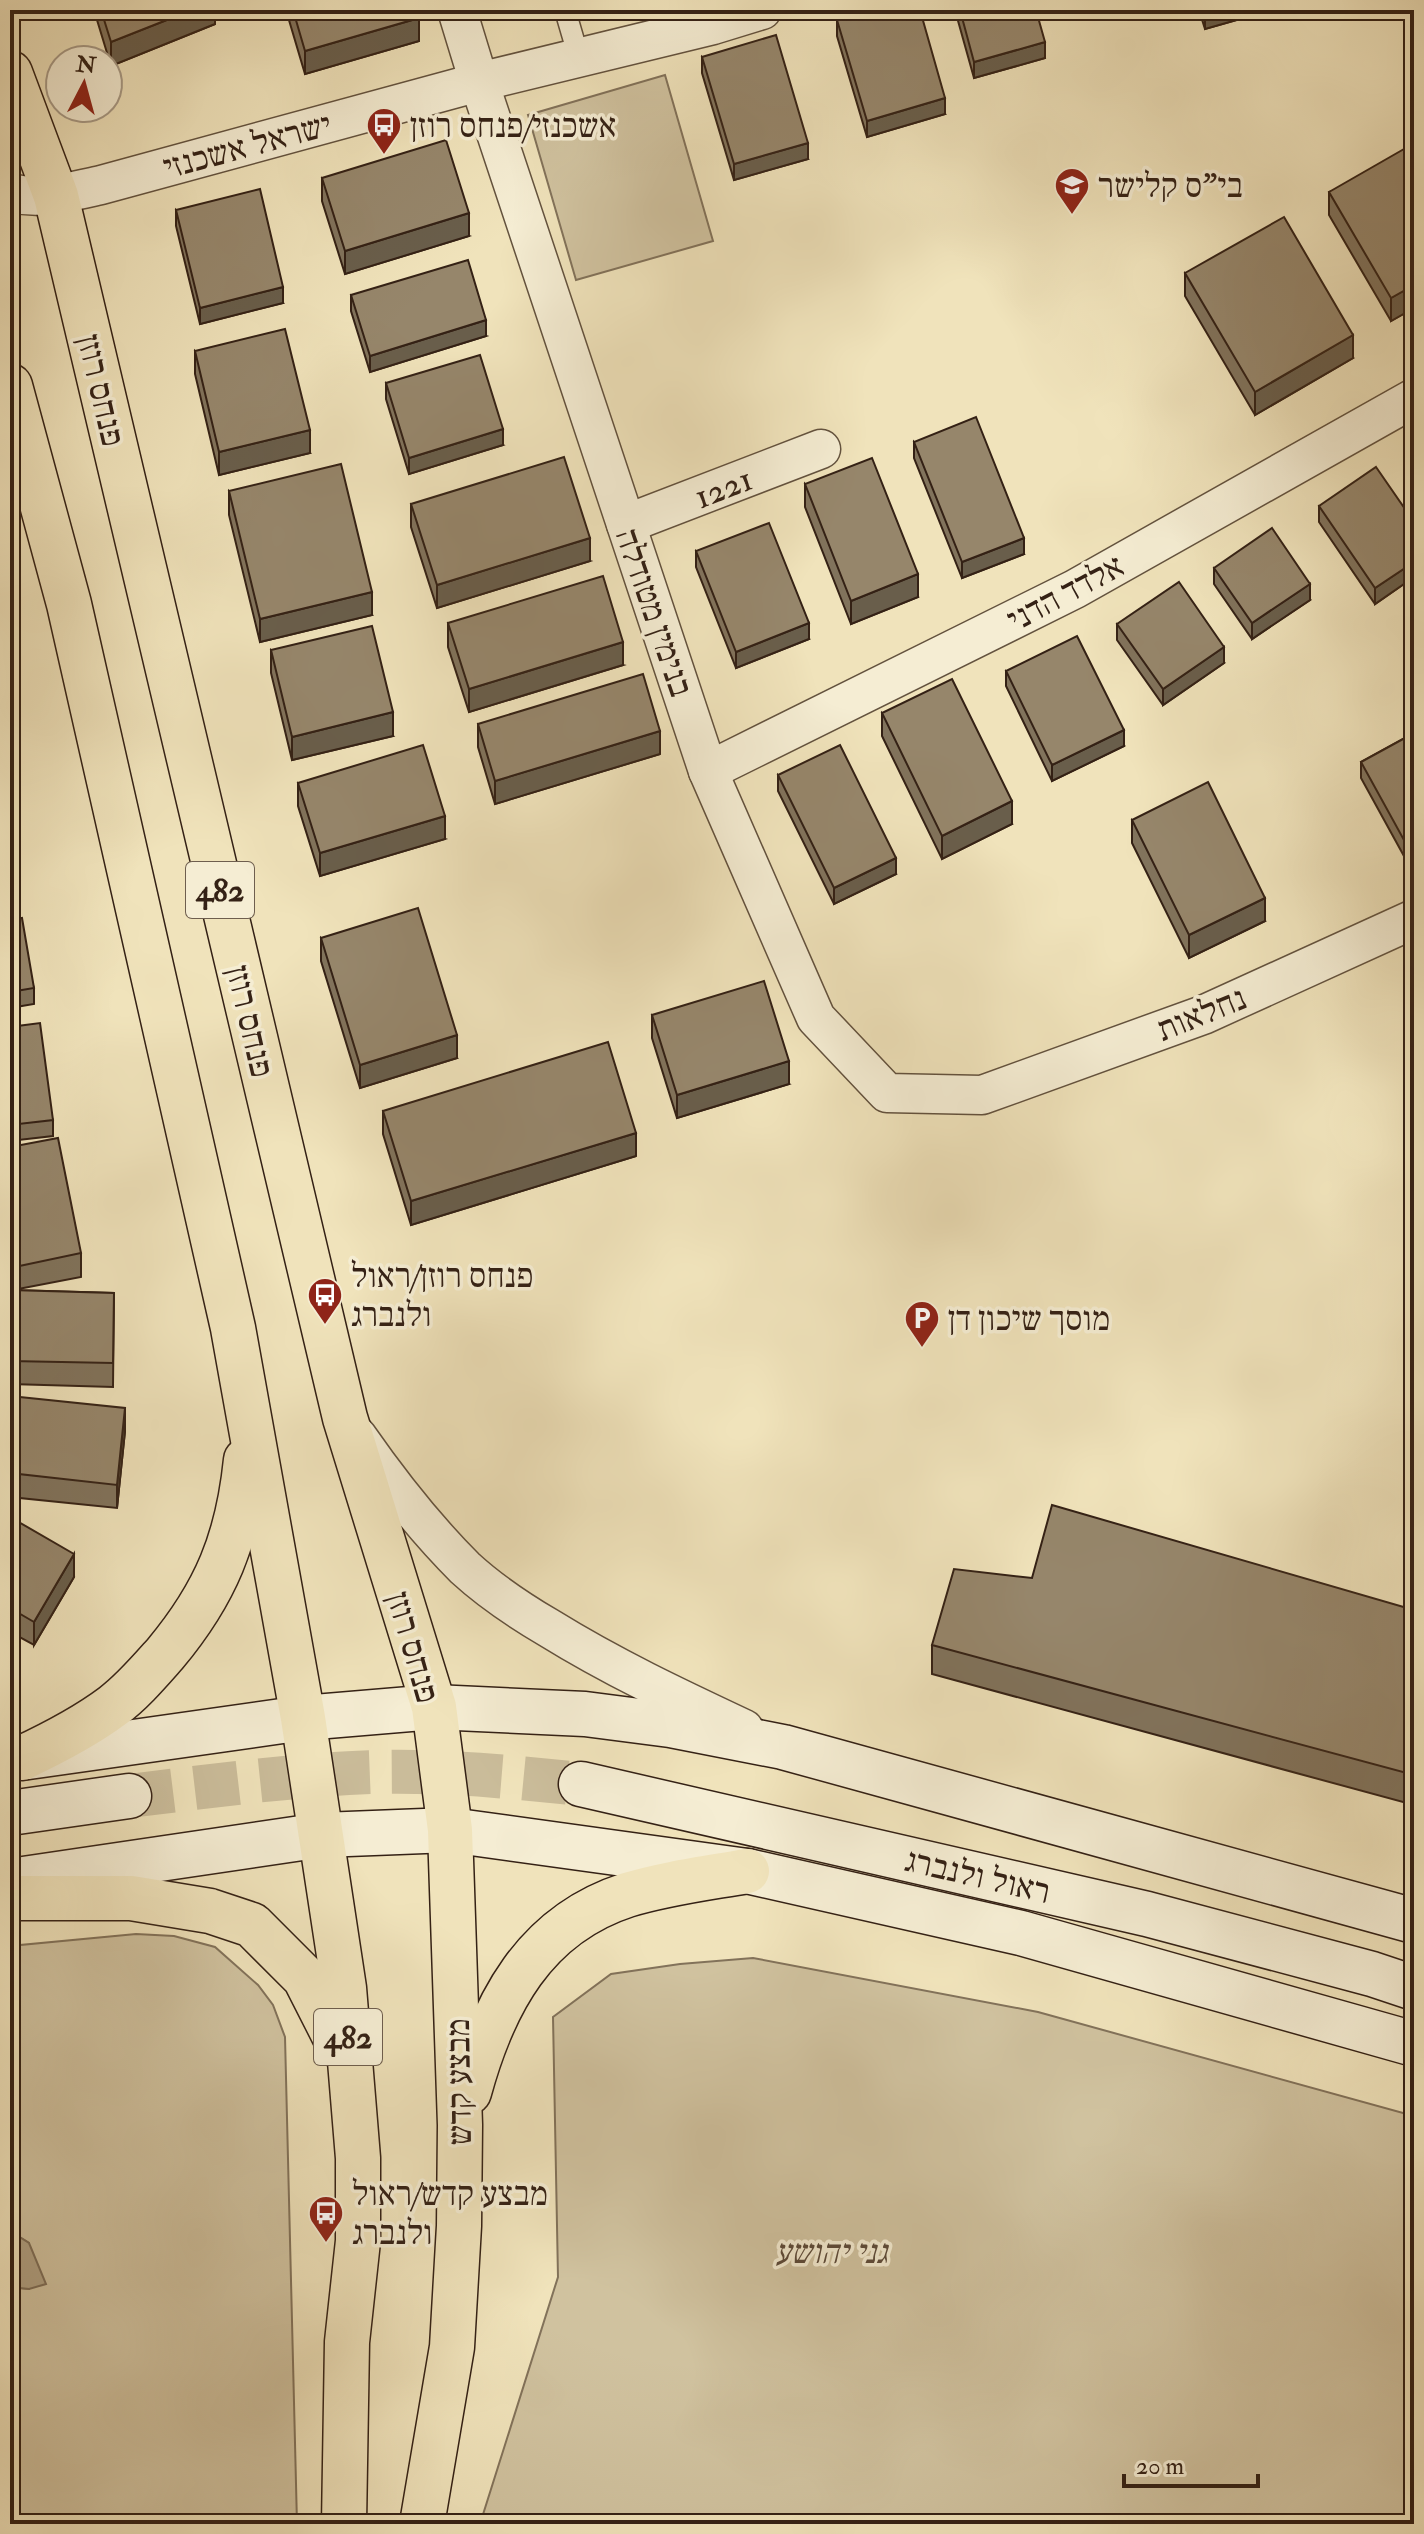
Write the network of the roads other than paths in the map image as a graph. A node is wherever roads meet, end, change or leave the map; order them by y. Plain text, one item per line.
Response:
1 (457, 10) edge
2 (565, 10) edge
3 (762, 10) edge
4 (579, 58) junction
5 (10, 73) edge
6 (479, 82) junction
7 (10, 193) edge
8 (56, 196) junction
9 (10, 386) edge
10 (1414, 398) edge
11 (821, 449) dead end
12 (626, 524) junction
13 (708, 771) junction
14 (1414, 919) edge
15 (982, 1095) joint
16 (345, 1418) junction
17 (250, 1422) junction
18 (434, 1707) junction
19 (303, 1718) junction
20 (783, 1747) junction
21 (16, 1759) edge
22 (581, 1784) tunnel mouth
23 (129, 1796) tunnel mouth
24 (10, 1813) edge
25 (450, 1830) junction
26 (322, 1835) junction
27 (747, 1871) junction
28 (10, 1881) edge
29 (10, 1898) edge
30 (1414, 1921) edge
31 (1393, 1977) edge
32 (1414, 1988) edge
33 (1414, 2044) edge
34 (351, 2068) junction
35 (460, 2125) junction
36 (344, 2524) edge
37 (422, 2524) edge

1 - 6 street, בנימין מטודלה
2 - 4 lane
3 - 4 street, ישראל אשכנזי
4 - 6 street, ישראל אשכנזי
5 - 8 main road, פנחס רוזן / 482
6 - 8 street, ישראל אשכנזי
6 - 12 street, בנימין מטודלה
7 - 8 street, ישראל אשכנזי
8 - 16 main road, פנחס רוזן / 482
9 - 17 main road, 482
10 - 13 street, אלדד הדני
11 - 12 street, 1221
12 - 13 street, בנימין מטודלה
13 - 15 street, בנימין מטודלה
14 - 15 street, נחלאות
16 - 18 main road, פנחס רוזן / 482
16 - 20 street
17 - 19 main road, 482
17 - 21 main road
18 - 19 street
18 - 20 street
18 - 25 main road, פנחס רוזן / 482
19 - 21 street
19 - 26 main road, 482
20 - 30 street
22 - 31 street, ראול ולנברג
23 - 24 street
25 - 26 street
25 - 27 street
25 - 35 main road, מבצע קדש / 482
26 - 28 street
26 - 34 main road, 482
27 - 33 street
27 - 35 main road
29 - 34 main road
31 - 32 street, ראול ולנברג
34 - 36 main road, 482
35 - 37 main road, מבצע קדש / 482

